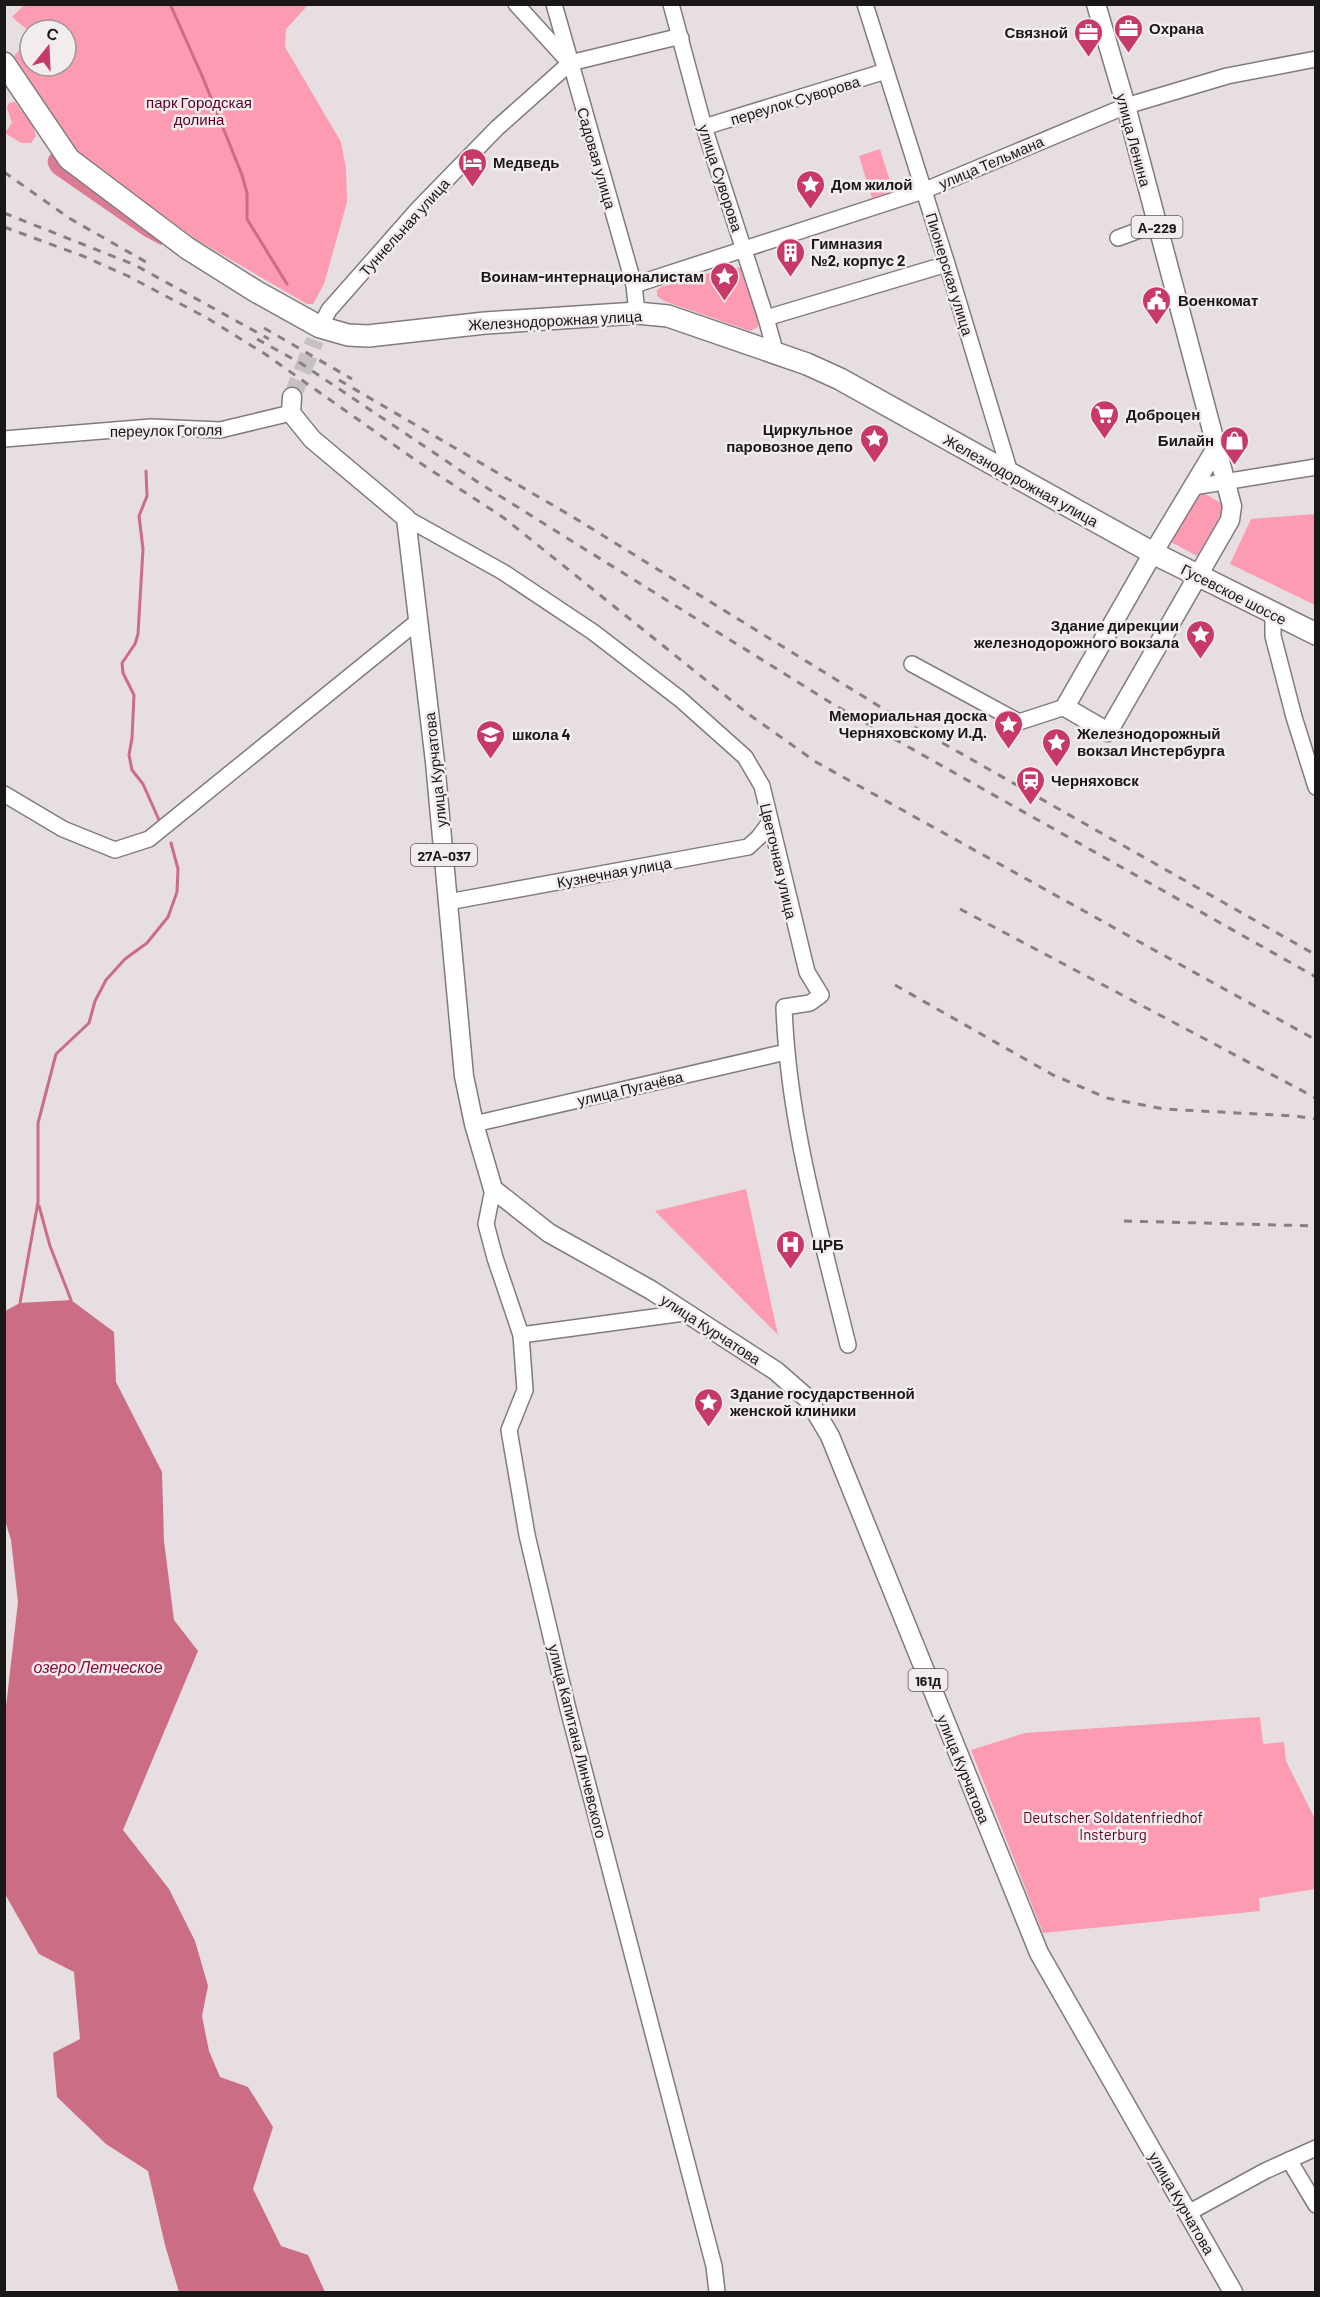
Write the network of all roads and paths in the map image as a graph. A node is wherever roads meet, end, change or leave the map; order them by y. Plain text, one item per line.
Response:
1 (516, 4) edge
2 (554, 4) edge
3 (671, 4) edge
4 (865, 4) edge
5 (1096, 4) edge
6 (681, 38) junction
7 (1316, 59) edge
8 (4, 63) edge
9 (570, 63) junction
10 (886, 71) junction
11 (1126, 106) junction
12 (704, 127) junction
13 (920, 193) junction
14 (1156, 224) junction
15 (1118, 238) dead end
16 (744, 248) junction
17 (947, 264) junction
18 (634, 285) junction
19 (638, 313) junction
20 (766, 318) junction
21 (318, 333) junction
22 (771, 351) junction
23 (291, 405) joint
24 (4, 440) edge
25 (1215, 450) junction
26 (1316, 467) edge
27 (1011, 476) junction
28 (1225, 483) junction
29 (1193, 487) junction
30 (406, 518) junction
31 (1153, 553) junction
32 (1197, 576) junction
33 (1273, 614) junction
34 (418, 621) junction
35 (1316, 634) edge
36 (912, 664) dead end
37 (1065, 707) junction
38 (1316, 787) edge
39 (4, 794) edge
40 (770, 822) junction
41 (448, 902) junction
42 (786, 1052) junction
43 (474, 1124) junction
44 (493, 1189) junction
45 (684, 1313) junction
46 (521, 1335) junction
47 (848, 1345) dead end
48 (1316, 2148) edge
49 (1288, 2160) junction
50 (1316, 2205) edge
51 (1188, 2213) junction
52 (717, 2292) edge
53 (1233, 2292) edge

1 - 9 street
2 - 9 street, Садовая улица
3 - 6 street, улица Суворова
4 - 10 street, Пионерская улица
5 - 11 main road, улица Ленина / А-229
6 - 9 street, Туннельная улица
6 - 12 street, улица Суворова
7 - 11 street, улица Тельмана
8 - 21 highway, Железнодорожная улица
9 - 18 street, Садовая улица
9 - 21 street, Туннельная улица
10 - 12 street, переулок Суворова
10 - 13 street, Пионерская улица
11 - 13 street, улица Тельмана
11 - 14 main road, улица Ленина / А-229
12 - 16 street, улица Суворова
13 - 16 street, улица Тельмана
13 - 17 street, Пионерская улица
14 - 15 street
14 - 25 main road, улица Ленина / А-229
16 - 18 street, улица Тельмана
16 - 20 street, улица Суворова
17 - 20 street
17 - 27 street, Пионерская улица
18 - 19 street, Садовая улица
19 - 21 highway, Железнодорожная улица
19 - 22 highway, Железнодорожная улица
20 - 22 street, улица Суворова
22 - 27 highway, Железнодорожная улица
23 - 24 street, переулок Гоголя
23 - 30 main road
25 - 28 main road, улица Ленина
25 - 29 main road
26 - 28 street
27 - 31 highway, Железнодорожная улица
28 - 29 street
28 - 32 main road, улица Ленина
29 - 31 main road
30 - 34 main road, улица Курчатова / 27А-037
30 - 40 street, Цветочная улица
31 - 32 highway, Гусевское шоссе
31 - 37 main road
32 - 33 highway, Гусевское шоссе
32 - 37 main road, улица Ленина
33 - 35 highway, Гусевское шоссе
33 - 38 street
34 - 39 street
34 - 41 main road, улица Курчатова / 27А-037
36 - 37 street
40 - 41 street, Кузнечная улица
40 - 42 street, Цветочная улица
41 - 43 main road, улица Курчатова / 27А-037
42 - 43 street, улица Пугачёва
42 - 47 street, Цветочная улица
43 - 44 main road, улица Курчатова / 27А-037
44 - 45 main road, улица Курчатова / 161д
44 - 46 street, улица Капитана Линчевского
45 - 46 street
45 - 51 main road, улица Курчатова / 161д
46 - 52 street, улица Капитана Линчевского
48 - 49 street
49 - 50 street
49 - 51 street
51 - 53 main road, улица Курчатова / 161д

